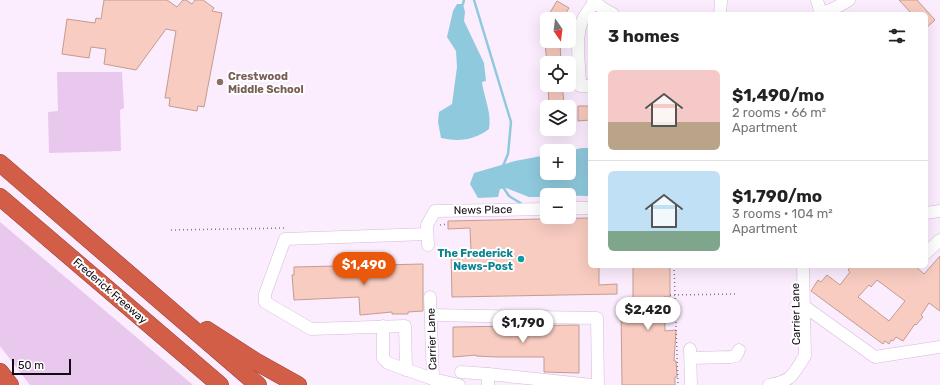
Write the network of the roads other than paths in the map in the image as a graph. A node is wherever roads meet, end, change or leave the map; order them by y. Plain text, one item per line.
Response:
1 (721, 0) edge
2 (817, 0) edge
3 (849, 0) edge
4 (594, 1) edge
5 (588, 12) edge
6 (588, 12) edge
7 (610, 12) edge
8 (720, 12) edge
9 (820, 12) edge
10 (826, 12) edge
11 (585, 51) edge
12 (588, 86) edge
13 (0, 163) edge
14 (0, 197) edge
15 (576, 208) edge
16 (588, 208) edge
17 (540, 209) edge
18 (940, 211) edge
19 (928, 213) edge
20 (940, 240) edge
21 (928, 251) edge
22 (795, 268) edge
23 (803, 268) edge
24 (122, 270) junction
25 (430, 298) dead end
26 (800, 306) junction
27 (431, 315) junction
28 (383, 326) junction
29 (940, 348) edge
30 (739, 350) dead end
31 (406, 370) junction
32 (0, 372) edge
33 (461, 372) dead end
34 (433, 379) junction
35 (488, 380) edge
36 (10, 385) edge
37 (220, 385) edge
38 (258, 385) edge
39 (298, 385) edge
40 (459, 385) edge
41 (592, 385) edge
42 (598, 385) edge
43 (691, 385) edge
44 (769, 385) edge

1 - 8 street
2 - 9 street
3 - 10 street
4 - 5 street
4 - 7 street
6 - 11 street
11 - 12 street
13 - 24 highway
14 - 37 highway, Frederick Freeway
15 - 16 street
17 - 28 street, News Place
18 - 19 street
20 - 21 street
22 - 26 street, Carrier Lane
23 - 26 street, Carrier Lane
24 - 38 highway
24 - 39 highway
25 - 27 street, Carrier Lane
26 - 29 street
26 - 44 street, Carrier Lane
27 - 34 street, Carrier Lane
27 - 42 street
28 - 31 street
28 - 31 street
30 - 43 street
31 - 34 street
32 - 36 highway
33 - 35 street
34 - 40 street, Carrier Lane
35 - 41 street

